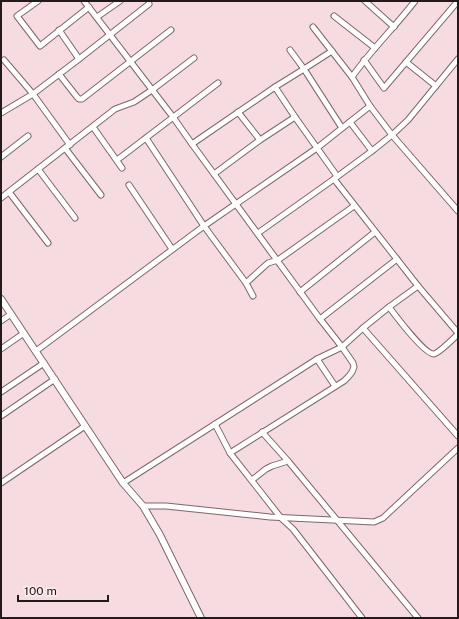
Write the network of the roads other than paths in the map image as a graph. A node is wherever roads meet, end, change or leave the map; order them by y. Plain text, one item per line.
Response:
1 (38, 1) edge
2 (84, 1) edge
3 (120, 1) edge
4 (365, 1) edge
5 (415, 1) edge
6 (458, 1) edge
7 (149, 4) dead end
8 (89, 7) junction
9 (334, 16) dead end
10 (97, 17) junction
11 (313, 27) dead end
12 (394, 27) junction
13 (59, 30) junction
14 (171, 30) dead end
15 (110, 34) junction
16 (375, 48) junction
17 (290, 50) dead end
18 (332, 51) junction
19 (194, 58) dead end
20 (79, 59) junction
21 (458, 59) edge
22 (4, 60) dead end
23 (364, 60) junction
24 (131, 62) junction
25 (406, 62) junction
26 (304, 69) junction
27 (59, 74) junction
28 (352, 77) junction
29 (218, 83) dead end
30 (436, 86) junction
31 (275, 87) junction
32 (152, 90) junction
33 (33, 94) junction
34 (370, 106) junction
35 (238, 112) junction
36 (1, 113) edge
37 (173, 117) junction
38 (295, 117) junction
39 (350, 122) junction
40 (92, 127) junction
41 (342, 128) junction
42 (392, 135) junction
43 (28, 136) dead end
44 (146, 138) junction
45 (260, 140) junction
46 (192, 144) junction
47 (67, 146) junction
48 (317, 148) junction
49 (372, 151) junction
50 (1, 157) edge
51 (117, 160) junction
52 (122, 168) dead end
53 (38, 169) junction
54 (214, 174) junction
55 (336, 178) junction
56 (129, 185) dead end
57 (9, 192) junction
58 (101, 195) dead end
59 (1, 198) edge
60 (236, 204) junction
61 (354, 206) junction
62 (458, 211) edge
63 (75, 218) dead end
64 (204, 226) junction
65 (375, 232) junction
66 (258, 233) junction
67 (48, 243) dead end
68 (172, 250) junction
69 (396, 259) junction
70 (278, 260) junction
71 (246, 283) junction
72 (418, 286) junction
73 (300, 292) junction
74 (253, 296) dead end
75 (1, 299) edge
76 (389, 307) junction
77 (11, 314) junction
78 (320, 319) junction
79 (1, 321) edge
80 (363, 328) junction
81 (24, 333) junction
82 (458, 334) edge
83 (342, 347) junction
84 (1, 349) edge
85 (36, 351) junction
86 (317, 358) junction
87 (44, 363) junction
88 (55, 379) junction
89 (335, 386) junction
90 (1, 392) edge
91 (1, 416) edge
92 (215, 424) junction
93 (85, 426) junction
94 (262, 432) junction
95 (458, 436) edge
96 (458, 448) edge
97 (230, 453) junction
98 (288, 461) junction
99 (252, 480) junction
100 (1, 483) edge
101 (123, 483) junction
102 (143, 506) junction
103 (281, 518) junction
104 (337, 520) junction
105 (201, 618) edge
106 (362, 618) edge
107 (418, 618) edge

1 - 13 street
2 - 8 street
3 - 10 street
4 - 12 street
5 - 12 street
6 - 25 street
7 - 15 street
8 - 10 street
8 - 13 street
9 - 16 street
10 - 15 street
11 - 18 street
12 - 16 street
13 - 20 street
14 - 24 street
15 - 20 street
15 - 24 street
16 - 23 street
17 - 26 street
18 - 26 street
18 - 28 street
19 - 32 street
20 - 27 street
21 - 30 street
22 - 33 street
23 - 25 street
23 - 28 street
24 - 27 street
24 - 32 street
25 - 30 street
26 - 31 street
26 - 41 street
27 - 33 street
28 - 34 street
29 - 37 street
30 - 42 street
31 - 35 street
31 - 38 street
32 - 37 street
32 - 40 street
33 - 36 street
33 - 47 street
34 - 39 street
34 - 42 street
35 - 45 street
35 - 46 street
37 - 44 street
37 - 46 street
38 - 45 street
38 - 48 street
39 - 41 street
39 - 49 street
40 - 47 street
40 - 51 street
41 - 48 street
42 - 49 street
42 - 62 street
43 - 50 street
44 - 51 street
44 - 64 street
45 - 54 street
46 - 54 street
47 - 53 street
47 - 58 street
48 - 55 street
48 - 60 street
49 - 55 street
51 - 52 street
53 - 57 street
53 - 63 street
54 - 60 street
55 - 61 street
55 - 66 street
56 - 68 street
57 - 59 street
57 - 67 street
60 - 64 street
60 - 66 street
61 - 65 street
61 - 70 street
64 - 68 street
64 - 71 street
65 - 69 street
65 - 73 street
66 - 70 street
68 - 85 street
69 - 72 street
69 - 78 street
70 - 71 street
70 - 73 street
71 - 74 street
72 - 76 street
72 - 82 street
73 - 78 street
75 - 77 street
76 - 80 street
76 - 82 street
77 - 79 street
77 - 81 street
78 - 83 street
80 - 83 street
80 - 95 street
81 - 84 street
81 - 85 street
83 - 86 street
83 - 89 street
85 - 87 street
86 - 89 street
86 - 92 street
87 - 88 street
87 - 90 street
88 - 91 street
88 - 93 street
89 - 94 street
92 - 97 street
92 - 101 street
93 - 100 street
93 - 101 street
94 - 97 street
94 - 98 street
96 - 104 street
97 - 99 street
98 - 99 street
98 - 104 street
99 - 103 street
101 - 102 street
102 - 103 street
102 - 105 street
103 - 104 street
103 - 106 street
104 - 107 street

